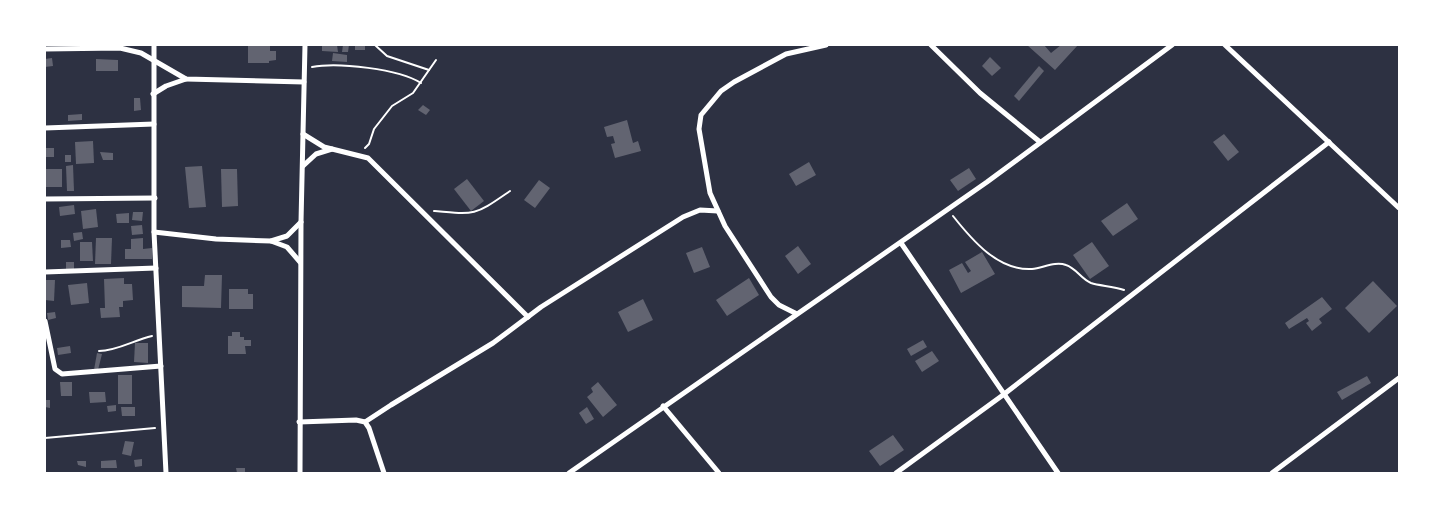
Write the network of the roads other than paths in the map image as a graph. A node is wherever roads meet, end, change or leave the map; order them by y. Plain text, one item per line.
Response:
1 (154, 45) edge
2 (305, 45) edge
3 (826, 45) edge
4 (931, 45) edge
5 (1172, 45) edge
6 (1225, 45) edge
7 (45, 49) edge
8 (153, 60) junction
9 (186, 79) junction
10 (304, 82) junction
11 (153, 94) junction
12 (154, 124) junction
13 (45, 128) edge
14 (303, 134) junction
15 (1040, 142) junction
16 (1329, 142) junction
17 (332, 149) junction
18 (303, 166) junction
19 (155, 198) junction
20 (45, 199) edge
21 (1399, 208) edge
22 (718, 211) junction
23 (301, 222) junction
24 (154, 232) junction
25 (271, 241) junction
26 (901, 242) junction
27 (300, 262) junction
28 (156, 268) junction
29 (45, 272) edge
30 (795, 313) junction
31 (528, 317) junction
32 (45, 321) edge
33 (161, 366) junction
34 (1399, 378) edge
35 (1003, 395) junction
36 (663, 406) junction
37 (299, 422) junction
38 (365, 422) junction
39 (570, 472) edge
40 (166, 473) edge
41 (300, 473) edge
42 (384, 473) edge
43 (719, 473) edge
44 (896, 473) edge
45 (1058, 473) edge
46 (1272, 473) edge

1 - 8 street
2 - 10 street
3 - 22 street
4 - 15 street
5 - 15 street
6 - 16 street
7 - 8 street
8 - 9 street
8 - 11 street
9 - 10 street
9 - 11 street
10 - 14 street
11 - 12 street
12 - 13 street
12 - 19 street
14 - 17 street
14 - 18 street
15 - 26 street
16 - 21 street
16 - 35 street
17 - 18 street
17 - 31 street
18 - 23 street
19 - 20 street
19 - 24 street
22 - 30 street
22 - 31 street
23 - 25 street
23 - 27 street
24 - 25 street
24 - 28 street
25 - 27 street
26 - 30 street
26 - 35 street
27 - 37 street
28 - 29 street
28 - 33 street
30 - 36 street
31 - 38 street
32 - 33 street
33 - 40 street
34 - 46 street
35 - 44 street
35 - 45 street
36 - 39 street
36 - 43 street
37 - 38 street
37 - 41 street
38 - 42 street

